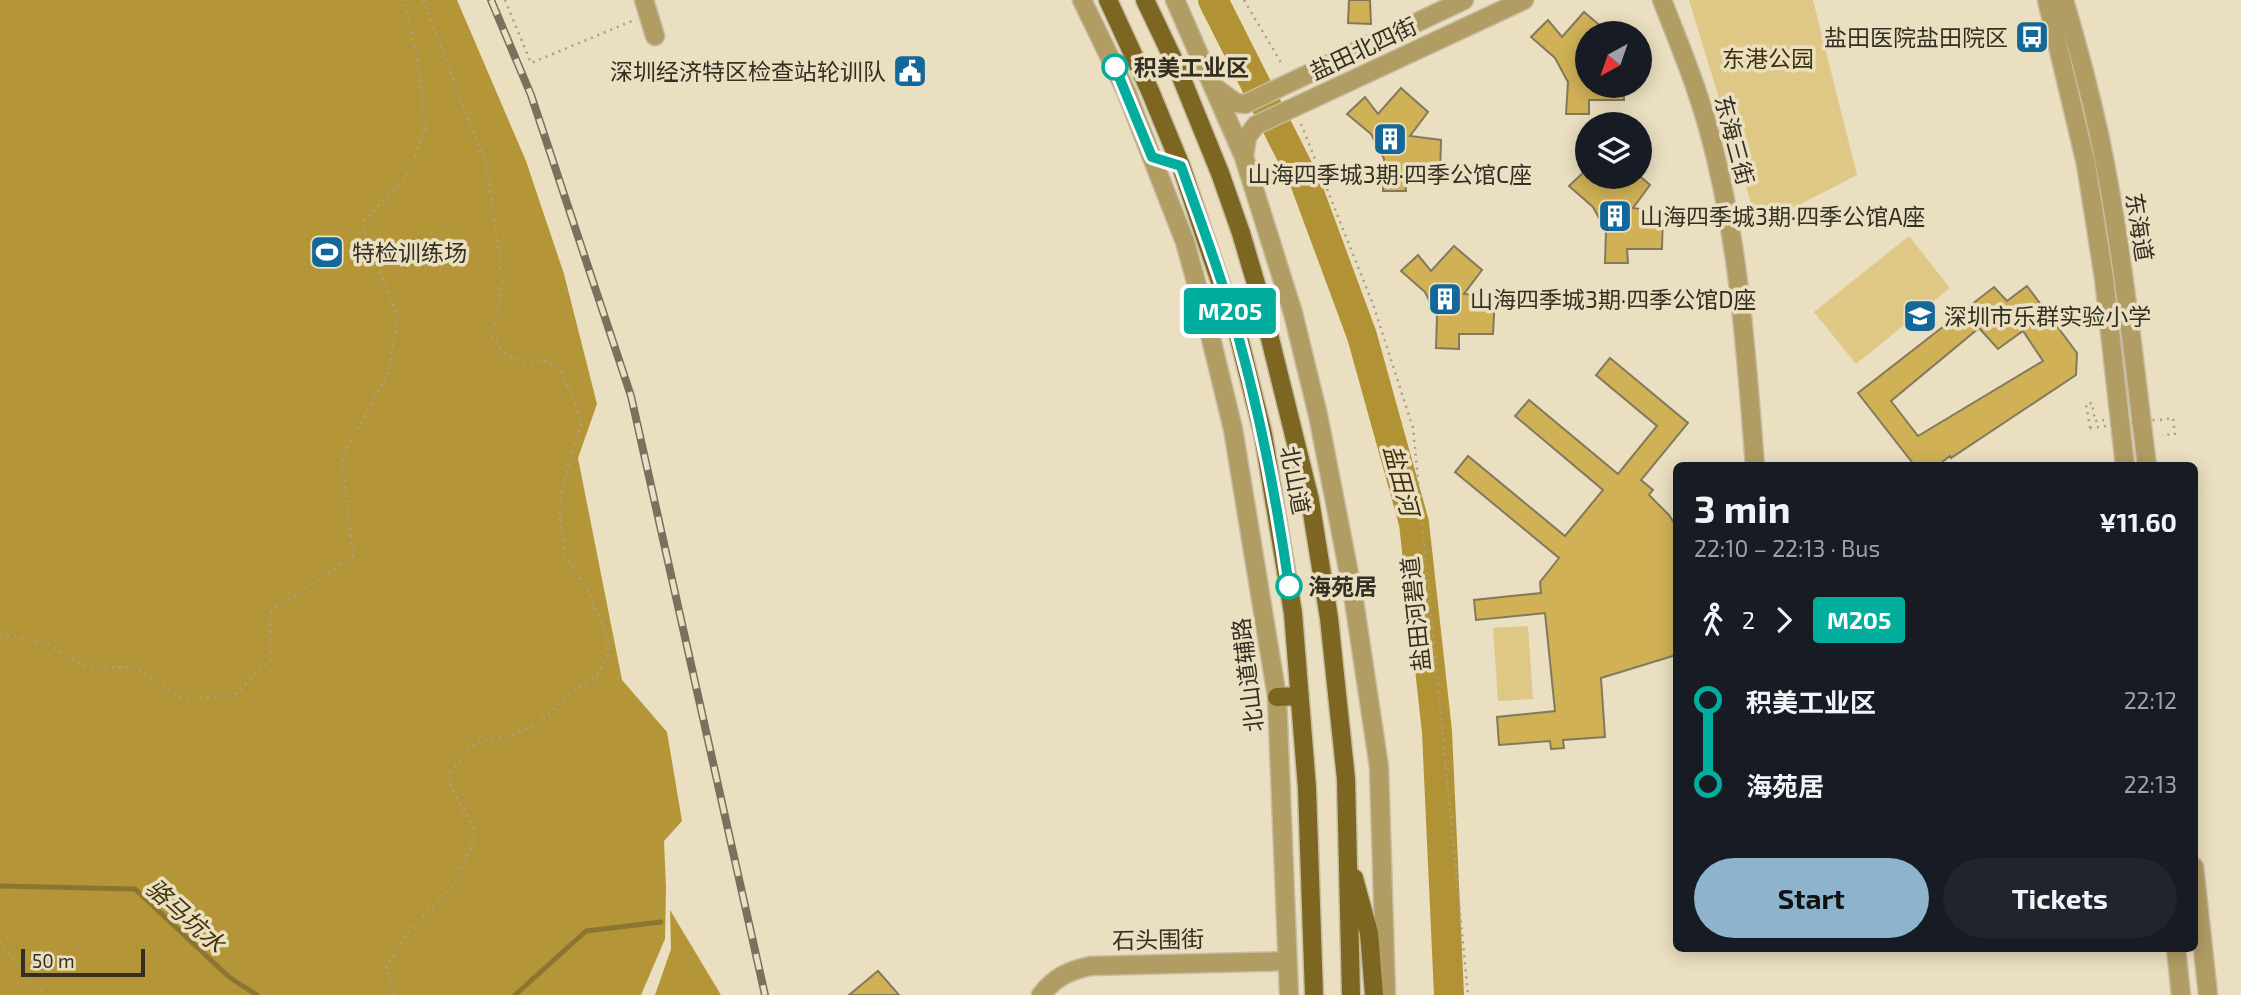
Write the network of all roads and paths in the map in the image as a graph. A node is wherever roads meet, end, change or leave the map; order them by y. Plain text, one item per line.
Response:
1 (405, 0) edge
2 (423, 0) edge
3 (505, 0) edge
4 (1082, 0) edge
5 (1108, 0) edge
6 (1145, 0) edge
7 (1175, 0) edge
8 (1244, 0) edge
9 (1464, 0) edge
10 (1524, 0) edge
11 (1662, 0) edge
12 (2047, 0) edge
13 (2064, 0) edge
14 (646, 7) edge
15 (655, 36) dead end
16 (1292, 81) junction
17 (1215, 87) junction
18 (1301, 122) dead end
19 (1152, 157) junction
20 (1244, 157) junction
21 (1181, 166) junction
22 (2104, 420) dead end
23 (2155, 435) dead end
24 (1755, 462) edge
25 (2125, 462) edge
26 (2147, 462) edge
27 (0, 634) edge
28 (1299, 696) junction
29 (1277, 698) junction
30 (1347, 848) junction
31 (2198, 904) edge
32 (0, 942) edge
33 (2176, 952) edge
34 (1287, 961) junction
35 (45, 995) edge
36 (394, 995) edge
37 (1041, 995) edge
38 (1289, 995) edge
39 (1314, 995) edge
40 (1351, 995) edge
41 (1374, 995) edge
42 (1386, 995) edge
43 (1468, 995) edge
44 (2181, 995) edge
45 (2208, 995) edge

1 - 27 path
2 - 36 path
3 - 14 path
4 - 19 street, 北山道辅路
5 - 21 main road, 北山道
6 - 30 main road, 北山道
7 - 17 street
8 - 16 path
9 - 16 street, 盐田北四街
10 - 20 street, 盐田北四街
11 - 24 street, 东海三街
12 - 25 street, 东海道
13 - 26 street, 东海道
14 - 15 street
16 - 17 street, 盐田北四街
17 - 20 street
18 - 43 path, 盐田河碧道
19 - 21 street
19 - 29 street, 北山道辅路
20 - 42 street
21 - 28 main road, 北山道
22 - 23 path, bridge
28 - 29 main road
28 - 39 main road, 北山道
29 - 34 street, 北山道辅路
30 - 40 main road, 北山道
30 - 41 main road
31 - 45 street
32 - 35 path
33 - 44 street
34 - 37 street, 石头围街
34 - 38 street, 北山道辅路

